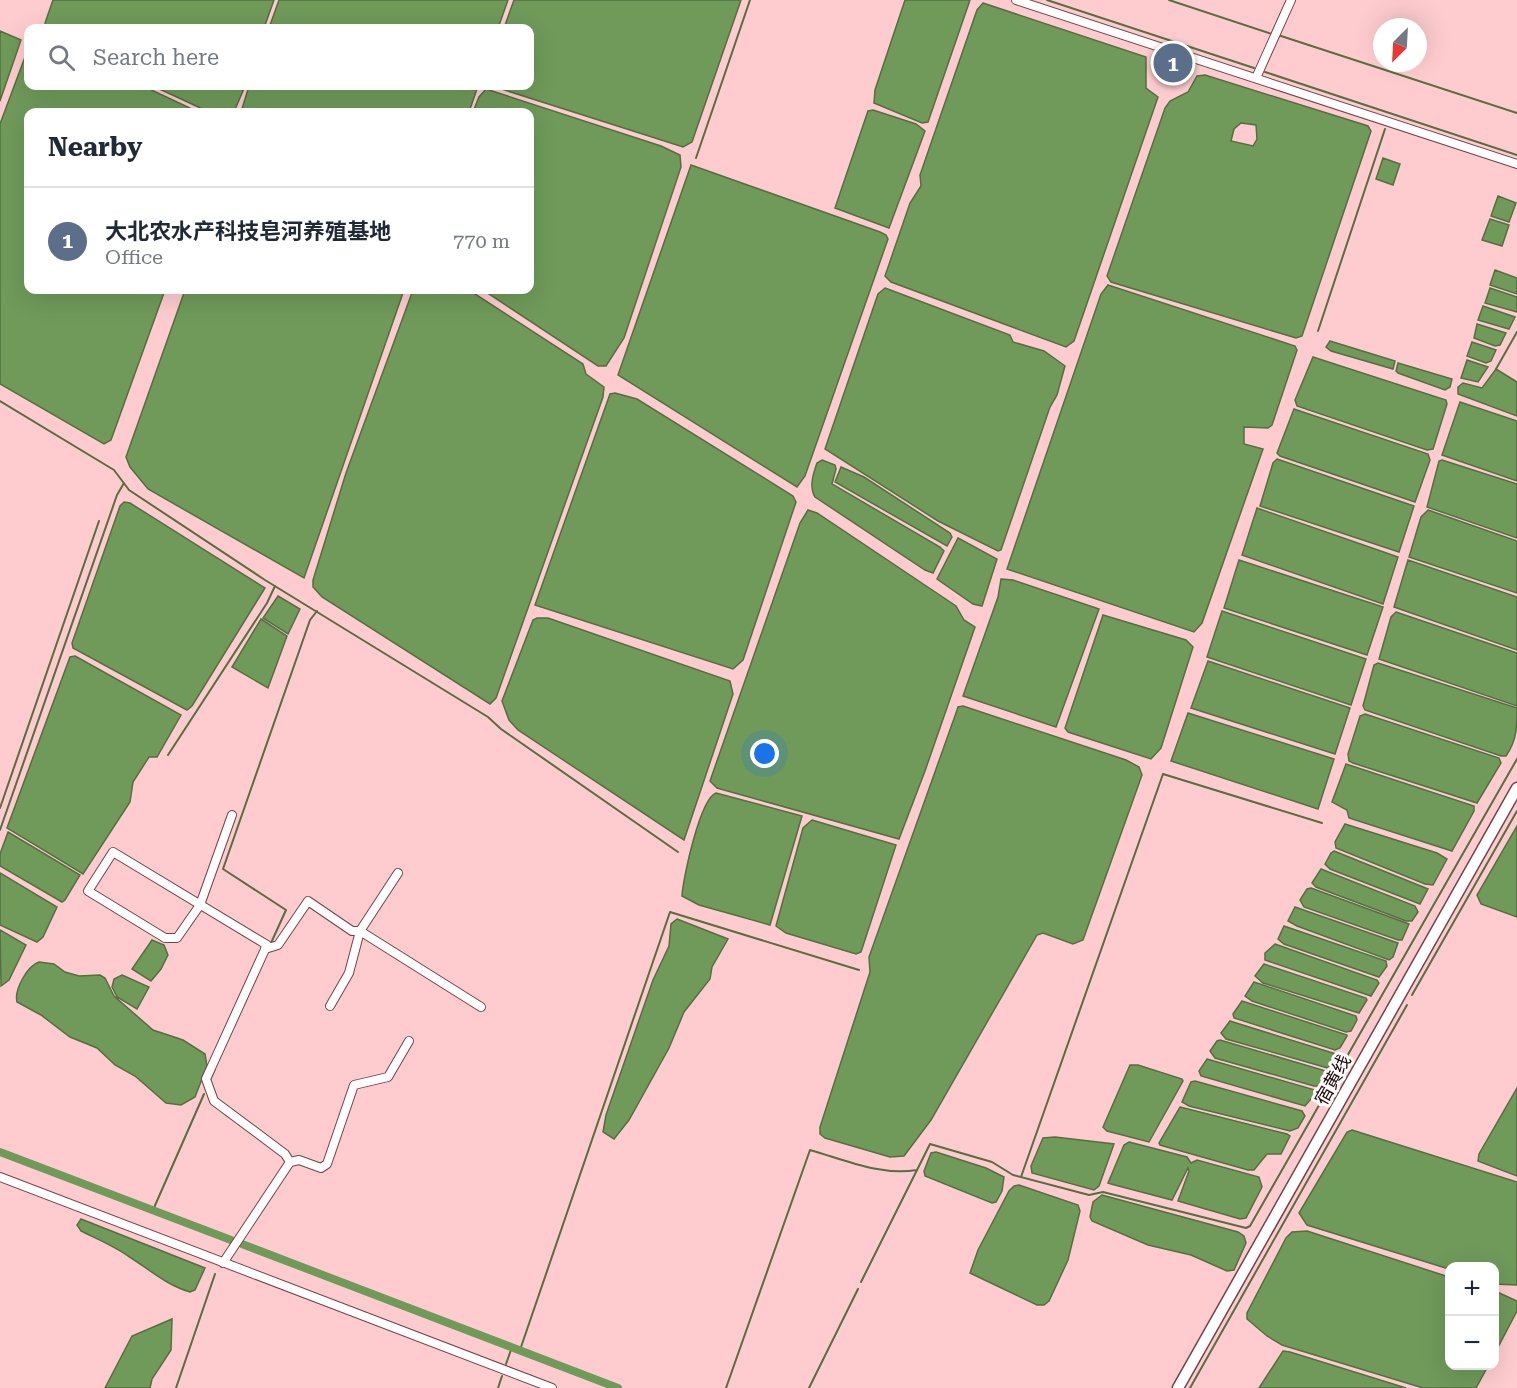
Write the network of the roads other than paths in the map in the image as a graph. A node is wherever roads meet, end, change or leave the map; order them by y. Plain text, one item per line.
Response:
1 (1016, 0) edge
2 (1291, 0) edge
3 (1256, 78) junction
4 (1517, 165) edge
5 (1517, 788) edge
6 (232, 815) dead end
7 (398, 873) dead end
8 (200, 905) junction
9 (360, 931) junction
10 (265, 949) junction
11 (330, 1006) dead end
12 (481, 1007) dead end
13 (409, 1041) dead end
14 (290, 1162) junction
15 (0, 1177) edge
16 (223, 1263) junction
17 (552, 1388) edge
18 (1179, 1388) edge

1 - 3 street
2 - 3 street
3 - 4 street
5 - 18 main road, 宿黄线
6 - 8 street
7 - 9 street
8 - 8 street
8 - 10 street
9 - 10 street
9 - 11 street
9 - 12 street
10 - 14 street
13 - 14 street
14 - 16 street
15 - 16 street
16 - 17 street

